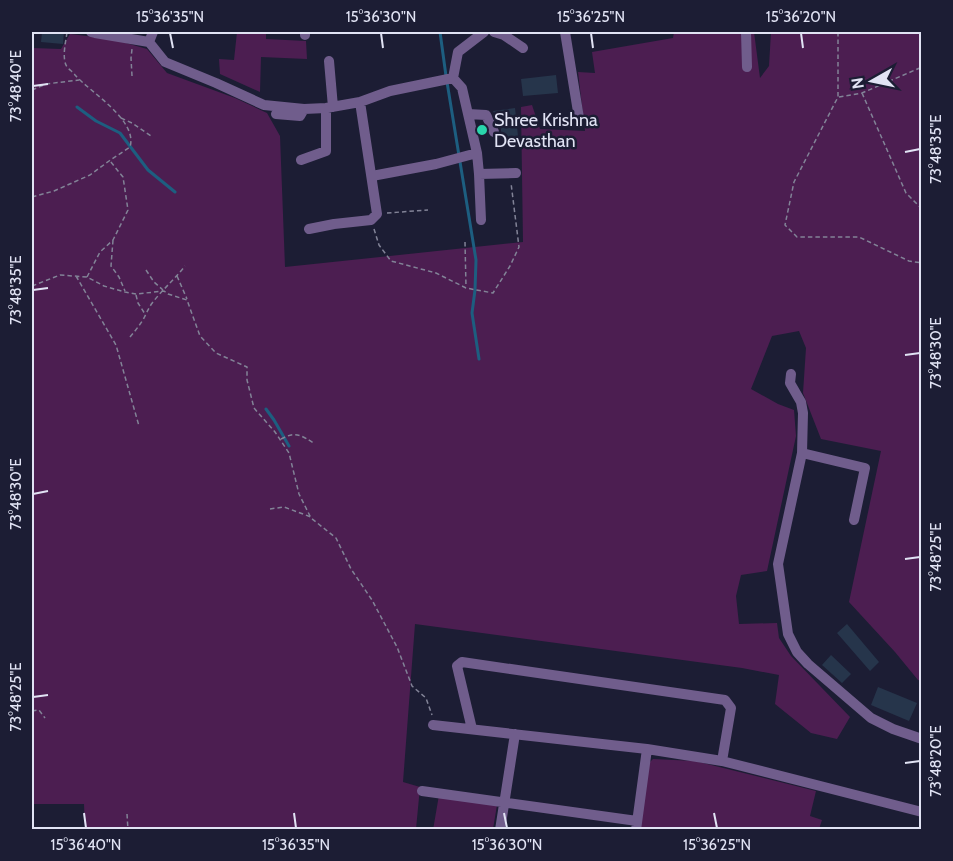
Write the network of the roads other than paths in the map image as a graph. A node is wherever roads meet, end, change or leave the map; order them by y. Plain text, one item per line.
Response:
1 (91, 32) edge
2 (484, 32) edge
3 (494, 32) edge
4 (565, 32) edge
5 (746, 32) edge
6 (151, 37) edge
7 (523, 48) dead end
8 (329, 61) dead end
9 (747, 67) dead end
10 (453, 78) junction
11 (360, 102) junction
12 (329, 108) junction
13 (304, 109) junction
14 (276, 114) dead end
15 (468, 114) junction
16 (579, 118) dead end
17 (494, 132) dead end
18 (477, 153) junction
19 (301, 160) dead end
20 (479, 174) junction
21 (513, 174) road end
22 (372, 176) junction
23 (481, 220) dead end
24 (309, 230) dead end
25 (791, 374) dead end
26 (802, 453) junction
27 (854, 520) dead end
28 (433, 725) road end
29 (472, 729) junction
30 (515, 734) junction
31 (921, 739) edge
32 (647, 749) junction
33 (722, 761) junction
34 (422, 791) dead end
35 (505, 801) junction
36 (921, 812) edge
37 (637, 825) edge
38 (500, 830) edge

1 - 6 street
2 - 10 street
3 - 7 street
4 - 16 street
5 - 9 street
6 - 13 street
8 - 12 street
10 - 11 street
10 - 15 street
11 - 12 street
11 - 22 street
12 - 13 street
12 - 19 street
13 - 14 street
15 - 17 street
15 - 18 street
18 - 20 street
18 - 22 street
20 - 21 street
20 - 23 street
22 - 24 street
25 - 26 street
26 - 27 street
26 - 31 street
28 - 29 street
29 - 30 street
29 - 33 street
30 - 32 street
30 - 35 street
32 - 33 street
32 - 37 street
33 - 36 street
34 - 35 street
35 - 37 street
35 - 38 street

